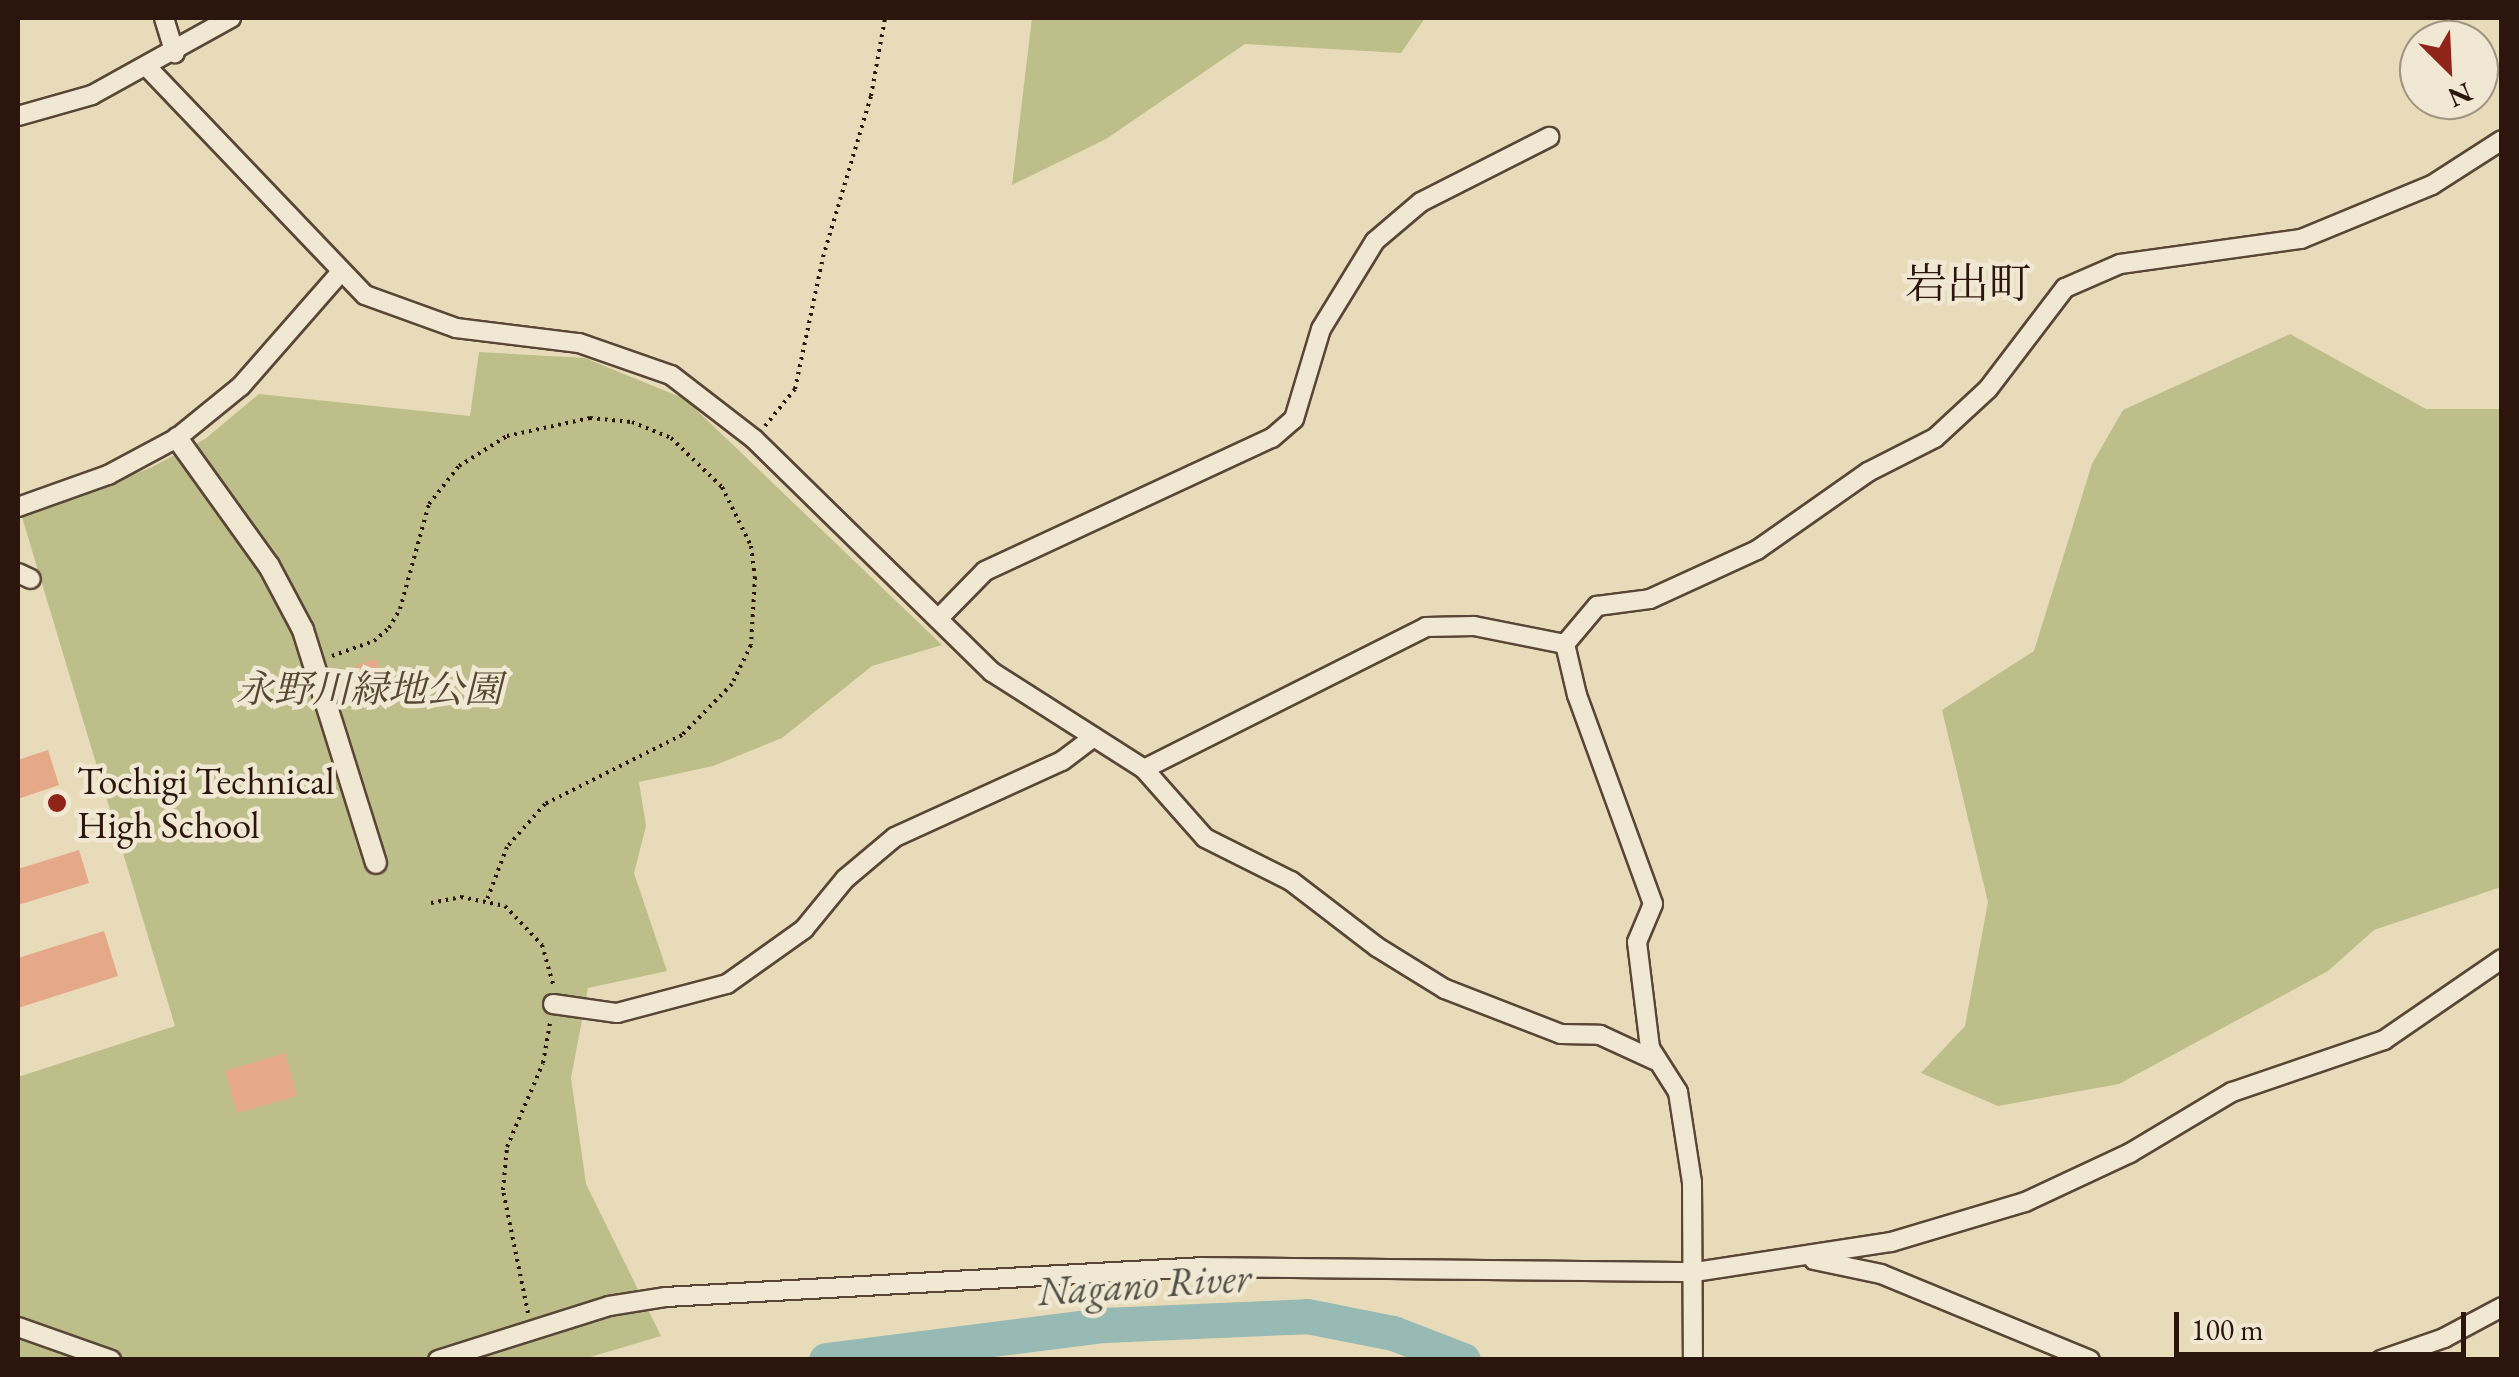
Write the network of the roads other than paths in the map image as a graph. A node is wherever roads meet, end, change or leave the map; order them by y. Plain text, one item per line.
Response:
1 (164, 18) edge
2 (231, 18) edge
3 (175, 53) junction
4 (148, 68) junction
5 (18, 116) edge
6 (1549, 137) dead end
7 (2502, 140) edge
8 (340, 274) junction
9 (177, 438) junction
10 (18, 508) edge
11 (938, 619) junction
12 (1565, 644) junction
13 (1094, 736) junction
14 (1144, 769) junction
15 (376, 863) dead end
16 (2502, 960) edge
17 (553, 1004) road end
18 (1654, 1060) junction
19 (1800, 1258) junction
20 (1695, 1272) junction
21 (2502, 1307) edge
22 (18, 1327) edge
23 (112, 1360) edge
24 (438, 1360) edge
25 (1693, 1360) edge
26 (2090, 1360) edge
27 (2382, 1360) edge

1 - 3 street
2 - 3 street
3 - 4 street
4 - 5 street
4 - 8 street
6 - 11 street
7 - 12 street
8 - 9 street
8 - 11 street
9 - 10 street
9 - 15 street
11 - 13 street
12 - 14 street
12 - 18 street
13 - 14 street
13 - 17 street
14 - 18 street
16 - 19 street
18 - 20 street
19 - 20 street
19 - 26 street
20 - 24 street
20 - 25 street
21 - 27 street
22 - 23 street

